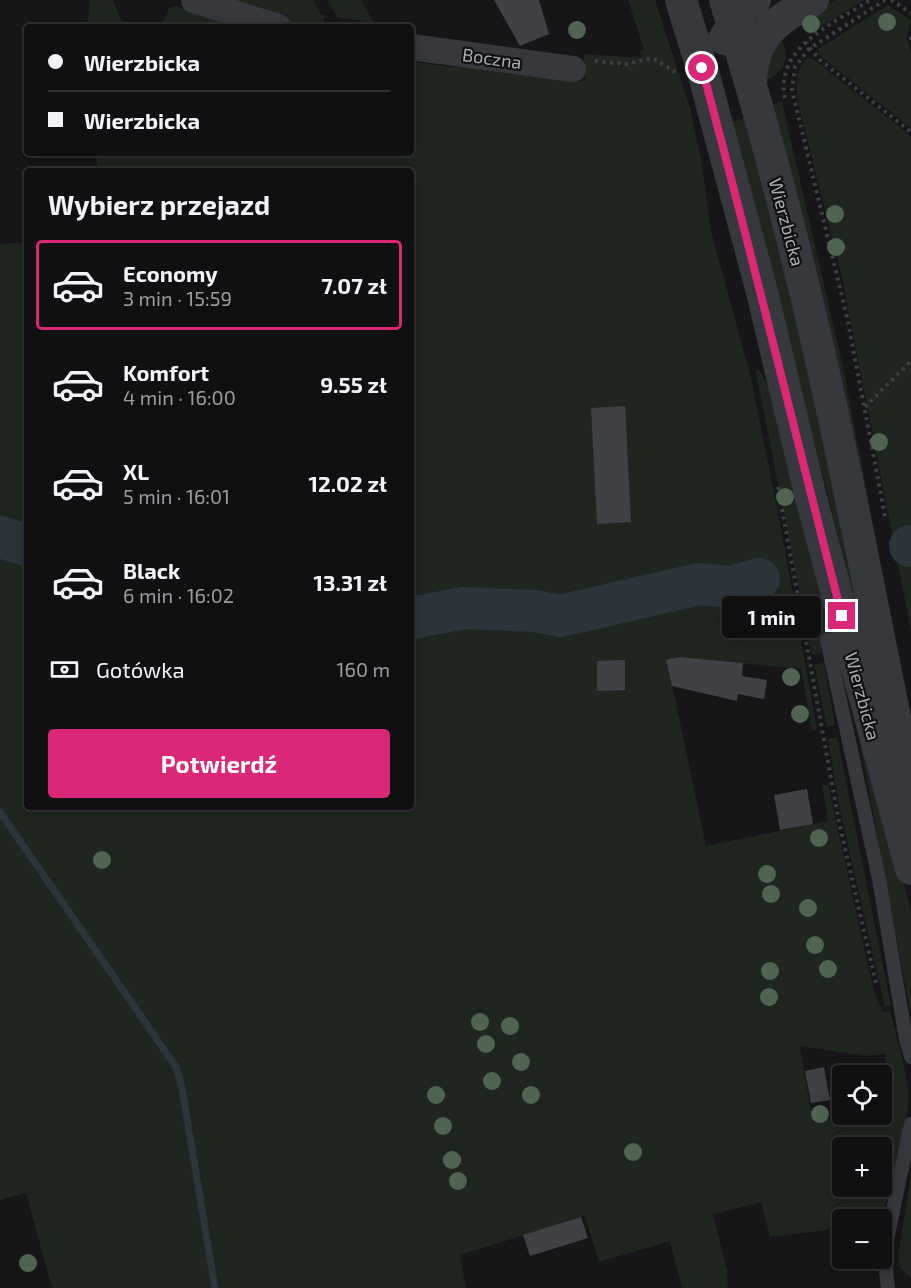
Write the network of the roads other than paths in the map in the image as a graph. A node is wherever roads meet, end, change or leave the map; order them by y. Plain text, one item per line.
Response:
1 (194, 0) edge
2 (681, 0) edge
3 (689, 0) edge
4 (755, 0) edge
5 (729, 12) edge
6 (792, 13) edge
7 (269, 24) edge
8 (414, 47) edge
9 (573, 69) road end
10 (750, 89) junction
11 (710, 99) junction
12 (826, 640) dead end
13 (859, 682) junction
14 (842, 710) junction
15 (911, 799) edge
16 (911, 869) edge
17 (911, 1057) edge
18 (911, 1124) edge
19 (888, 1288) edge

1 - 7 street
2 - 11 street, Wierzbicka
3 - 5 street
4 - 5 street
5 - 6 street
5 - 10 street, Wierzbicka
5 - 11 street
6 - 10 street
8 - 9 street, Boczna
10 - 15 street, Wierzbicka
11 - 13 street, Wierzbicka
12 - 14 lane
13 - 14 lane
13 - 16 street, Wierzbicka
14 - 17 lane
18 - 19 lane

